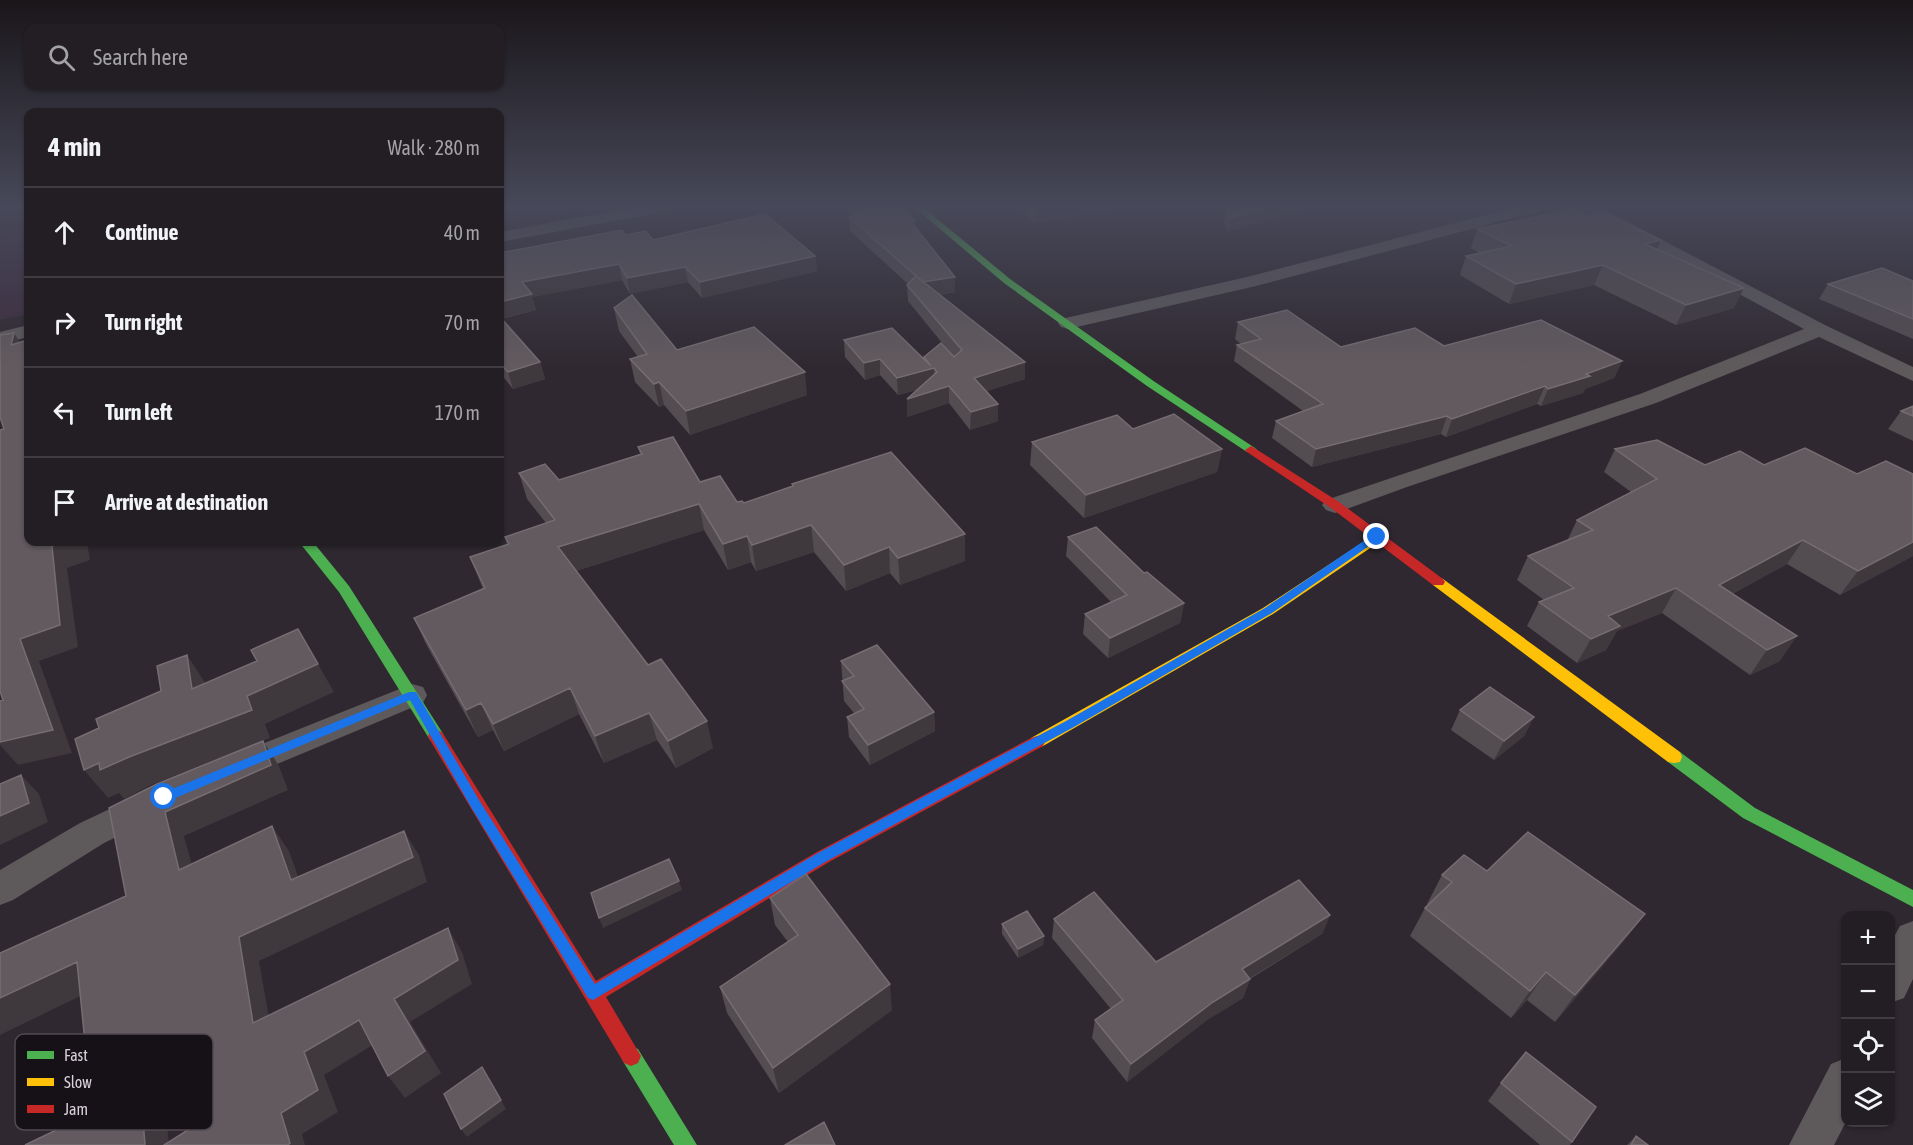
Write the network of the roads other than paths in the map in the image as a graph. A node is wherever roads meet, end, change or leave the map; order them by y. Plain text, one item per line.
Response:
1 (982, 260) edge
2 (1331, 260) edge
3 (1688, 260) edge
4 (1068, 323) junction
5 (1820, 330) junction
6 (24, 332) edge
7 (0, 338) edge
8 (1913, 375) edge
9 (1335, 505) junction
10 (1377, 537) junction
11 (309, 546) edge
12 (412, 695) junction
13 (207, 780) edge
14 (175, 793) edge
15 (0, 889) edge
16 (1913, 899) edge
17 (1913, 938) edge
18 (1895, 975) edge
19 (593, 994) junction
20 (1841, 1087) edge
21 (686, 1145) edge
22 (1811, 1145) edge

1 - 4 street
2 - 4 street
3 - 5 street
4 - 9 street
5 - 8 street
5 - 9 street
6 - 7 street
9 - 10 street
10 - 16 street
10 - 19 street
11 - 12 street
12 - 13 street
12 - 19 street
14 - 15 street
17 - 18 street
19 - 21 street
20 - 22 street

